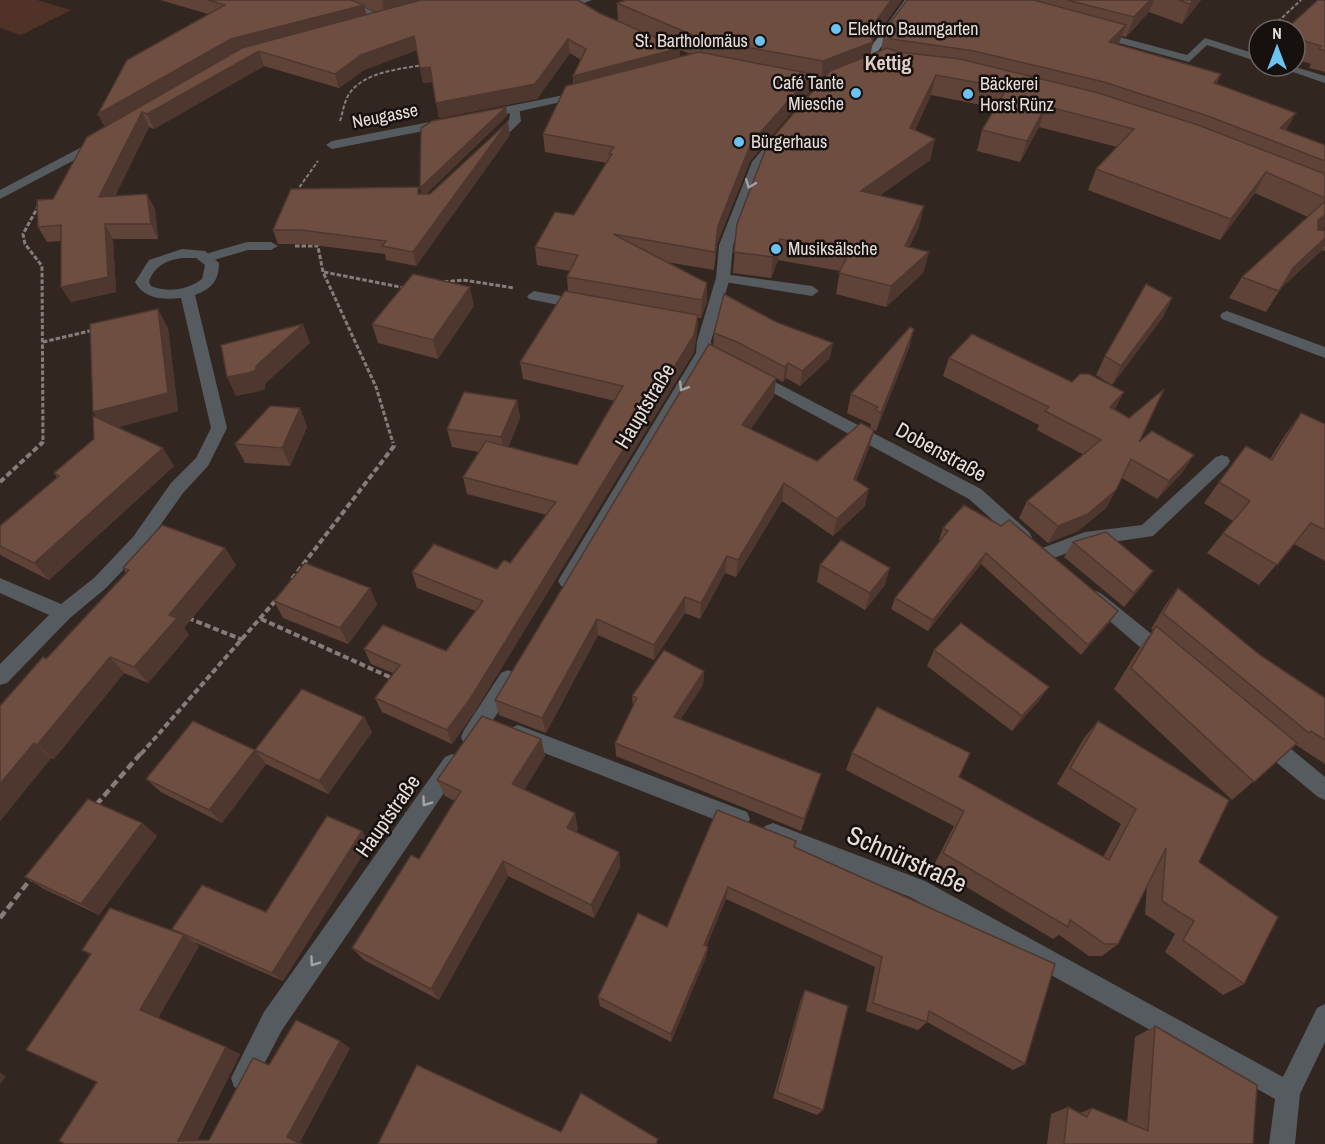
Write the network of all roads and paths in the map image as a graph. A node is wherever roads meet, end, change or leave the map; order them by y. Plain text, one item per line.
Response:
1 (325, 0) edge
2 (910, 0) edge
3 (1301, 0) edge
4 (574, 1) edge
5 (586, 5) edge
6 (1282, 18) edge
7 (362, 28) edge
8 (1088, 32) edge
9 (1247, 55) edge
10 (433, 63) edge
11 (882, 63) junction
12 (910, 69) edge
13 (866, 70) edge
14 (1307, 74) edge
15 (1325, 80) edge
16 (598, 90) edge
17 (515, 109) junction
18 (788, 127) edge
19 (110, 135) edge
20 (333, 145) junction
21 (480, 154) edge
22 (55, 166) junction
23 (0, 195) edge
24 (299, 201) edge
25 (316, 238) edge
26 (271, 246) dead end
27 (207, 258) junction
28 (323, 272) junction
29 (723, 278) junction
30 (436, 284) edge
31 (412, 289) edge
32 (812, 291) dead end
33 (187, 293) junction
34 (534, 296) joint
35 (592, 306) edge
36 (1227, 316) dead end
37 (100, 329) edge
38 (43, 342) junction
39 (704, 353) junction
40 (1325, 353) edge
41 (722, 360) edge
42 (741, 369) edge
43 (1222, 460) dead end
44 (0, 482) edge
45 (1043, 555) junction
46 (1061, 570) edge
47 (289, 583) edge
48 (0, 585) edge
49 (1079, 585) edge
50 (282, 592) edge
51 (557, 597) edge
52 (63, 613) junction
53 (177, 614) edge
54 (261, 619) junction
55 (243, 640) junction
56 (520, 659) edge
57 (1179, 669) edge
58 (0, 677) edge
59 (399, 681) edge
60 (483, 720) junction
61 (1252, 729) edge
62 (1325, 790) edge
63 (93, 809) edge
64 (38, 871) edge
65 (0, 918) edge
66 (1325, 1016) edge
67 (235, 1093) edge
68 (1288, 1093) junction
69 (1282, 1144) edge

1 - 7 street
2 - 11 street
3 - 6 path
4 - 5 street
8 - 9 street
10 - 20 path
11 - 12 street
11 - 13 street
14 - 15 street
16 - 17 street, Neugasse
17 - 20 street, Neugasse
17 - 21 street
18 -> 29 street, Hauptstraße
19 - 22 street
20 - 24 path
22 - 23 street
22 - 38 path
25 - 28 path
26 - 27 street
27 - 33 street
27 - 33 street
28 - 31 path
28 - 47 path
29 - 32 street
29 - 39 street, Hauptstraße
30 - 34 path
33 - 52 street
34 - 35 street
36 - 40 street
37 - 38 path
38 - 44 path
39 - 41 street
39 -> 51 street, Hauptstraße
42 - 45 street, Dobenstraße
43 - 45 street
45 - 46 street, Dobenstraße
48 - 52 street
49 - 57 street
50 - 54 path
52 - 58 street
53 - 55 path
54 - 55 path
54 - 59 path
55 - 63 path
56 - 60 street, Hauptstraße
60 -> 67 street, Hauptstraße
60 - 68 street, Schnürstraße
61 - 62 street
64 - 65 path
66 - 68 street
68 - 69 street

